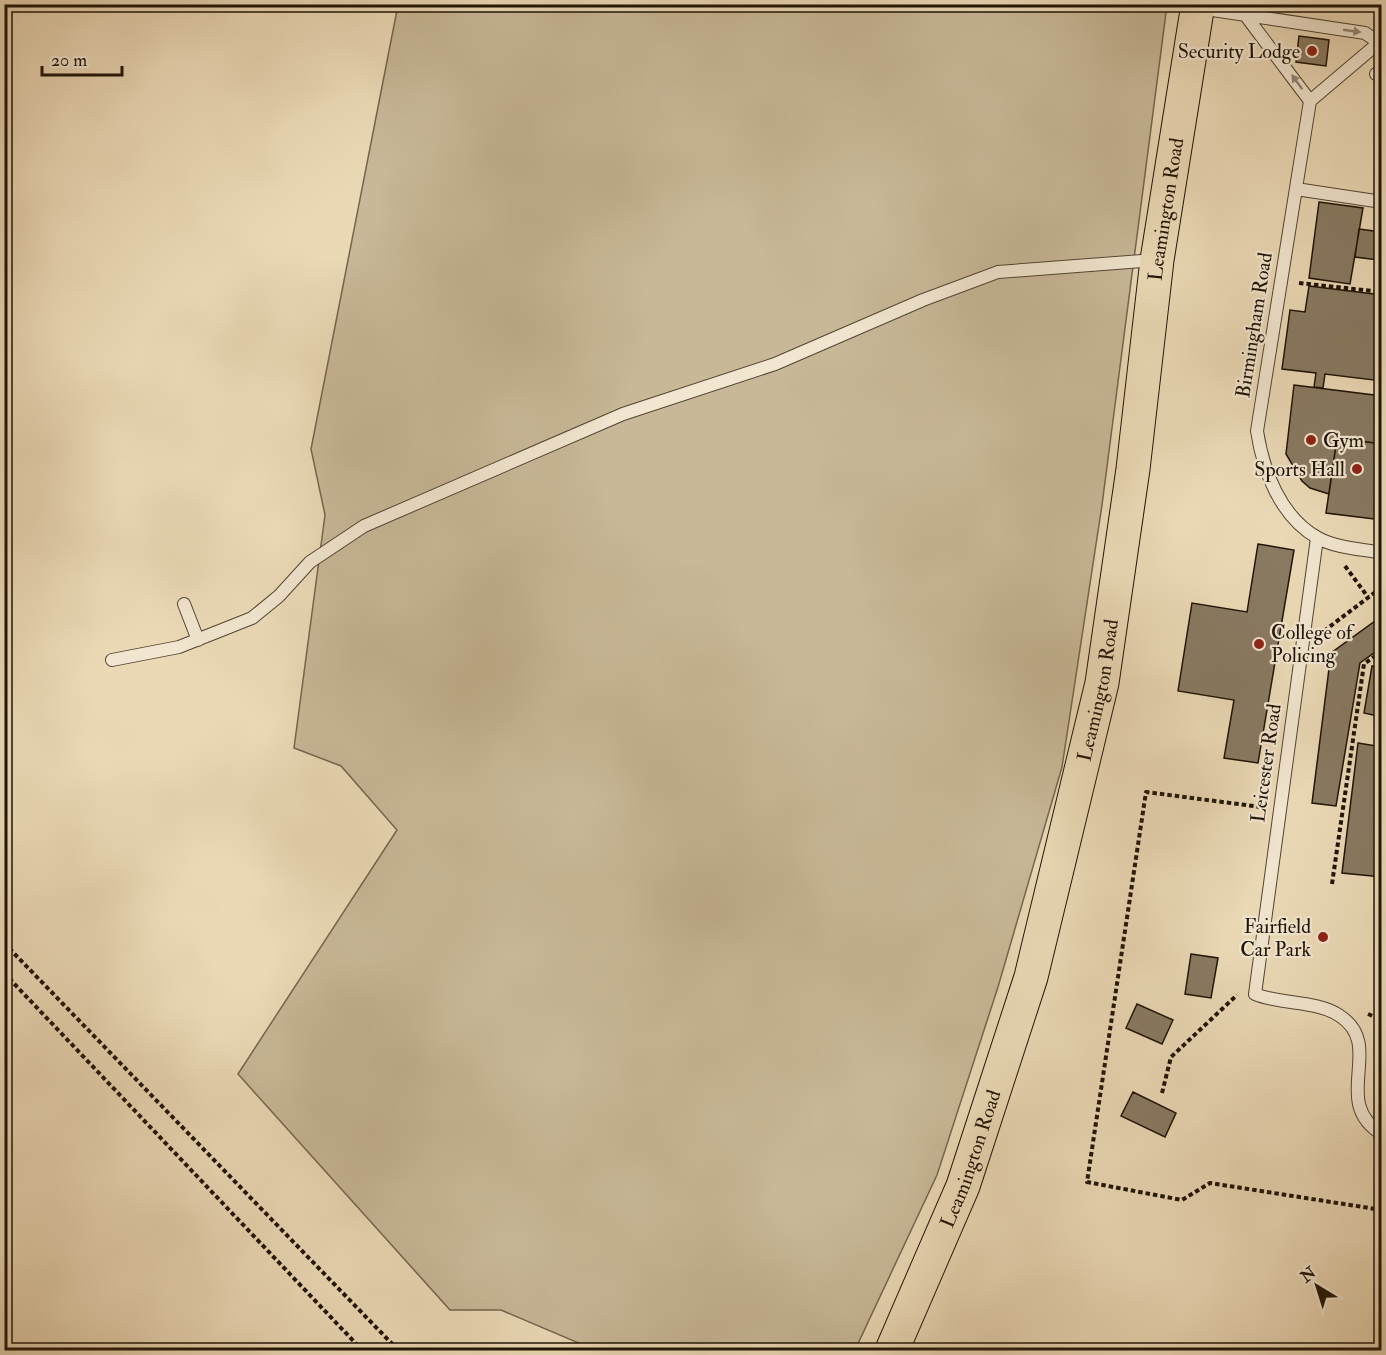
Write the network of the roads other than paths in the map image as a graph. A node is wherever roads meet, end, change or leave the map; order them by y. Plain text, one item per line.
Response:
1 (1198, 6) edge
2 (1246, 16) junction
3 (1380, 41) edge
4 (1310, 101) junction
5 (1296, 189) junction
6 (1382, 202) edge
7 (1157, 260) junction
8 (1317, 538) junction
9 (1382, 553) edge
10 (184, 604) dead end
11 (198, 640) junction
12 (112, 660) dead end
13 (1382, 1134) edge
14 (892, 1350) edge

1 - 2 lane
1 - 7 main road, Leamington Road
2 -> 3 lane
4 -> 2 lane
3 - 4 lane
4 - 5 lane, Birmingham Road
5 - 6 lane
5 - 8 lane, Birmingham Road
7 - 11 lane
7 - 14 main road, Leamington Road
8 - 9 lane
8 - 13 lane, Leicester Road
10 - 11 lane
11 - 12 lane

